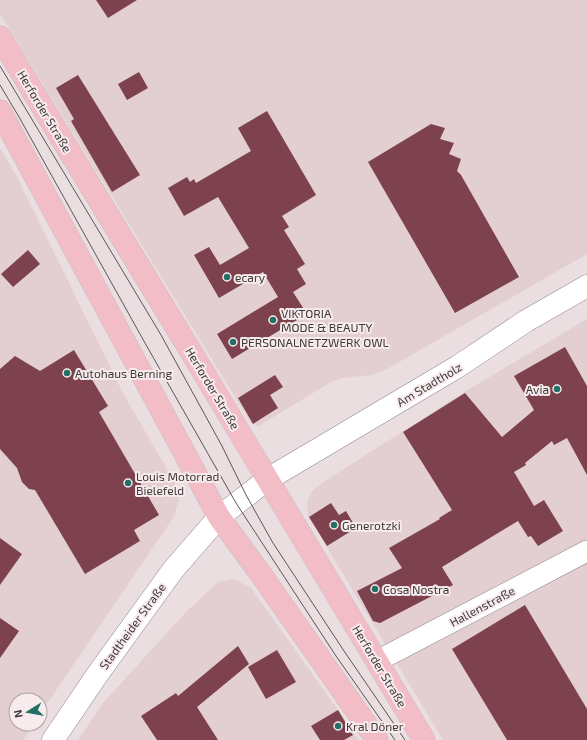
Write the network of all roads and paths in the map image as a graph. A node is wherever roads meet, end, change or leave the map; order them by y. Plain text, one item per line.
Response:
1 (0, 37) edge
2 (0, 111) edge
3 (587, 286) edge
4 (268, 480) junction
5 (219, 517) junction
6 (587, 551) edge
7 (377, 661) junction
8 (52, 740) edge
9 (377, 740) edge
10 (424, 740) edge

1 - 4 main road, Herforder Straße
2 - 5 main road
3 - 4 street, Am Stadtholz
4 - 5 street, Am Stadtholz
4 - 7 main road, Herforder Straße
5 - 8 street, Stadtheider Straße
5 - 9 main road
6 - 7 street, Hallenstraße
7 - 10 main road, Herforder Straße

